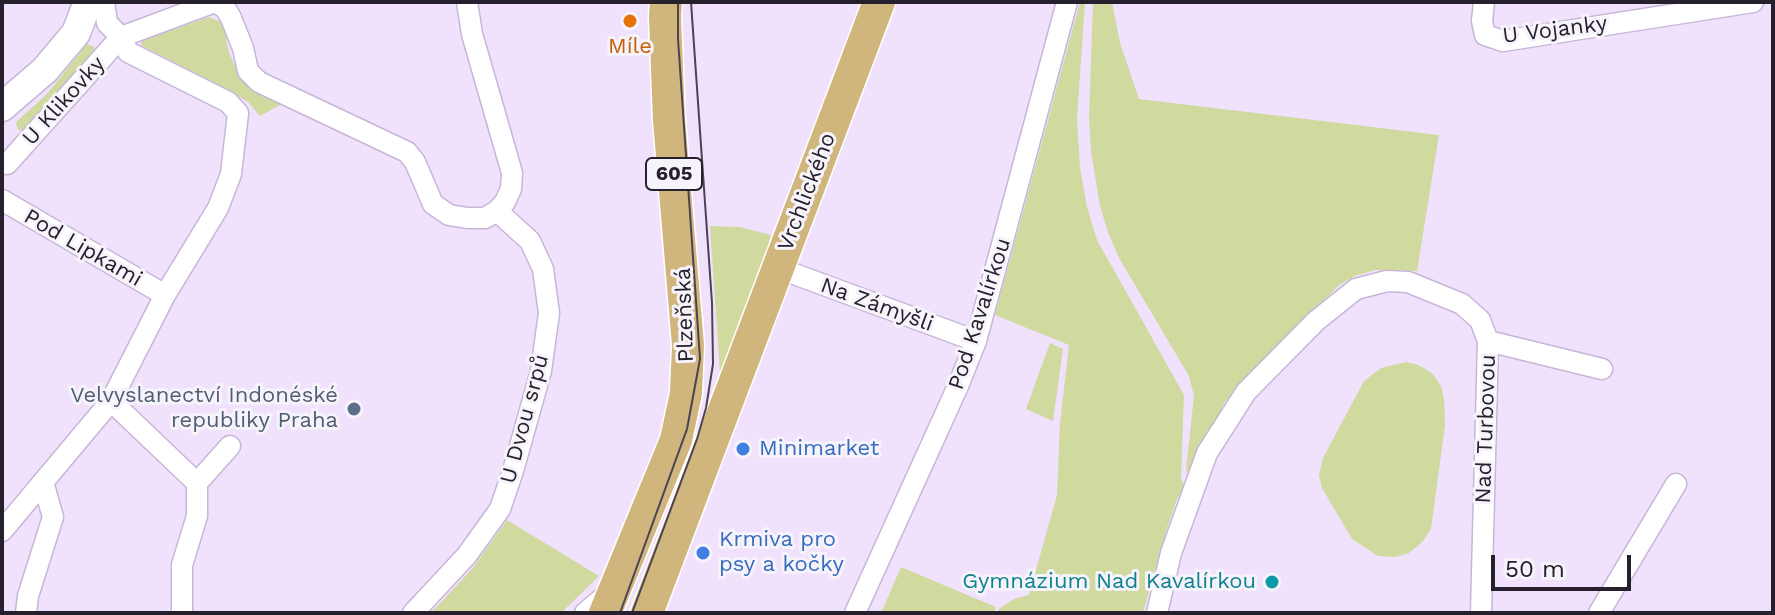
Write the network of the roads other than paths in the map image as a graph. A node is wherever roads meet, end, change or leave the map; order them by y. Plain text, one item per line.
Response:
1 (88, 2) edge
2 (104, 2) edge
3 (215, 2) edge
4 (467, 2) edge
5 (666, 2) edge
6 (879, 2) edge
7 (1067, 2) edge
8 (1484, 2) edge
9 (1753, 2) edge
10 (121, 37) junction
11 (2, 107) edge
12 (4, 163) edge
13 (2, 200) edge
14 (497, 211) junction
15 (778, 268) junction
16 (165, 295) junction
17 (976, 341) junction
18 (1488, 341) junction
19 (1602, 369) dead end
20 (111, 401) junction
21 (230, 446) dead end
22 (43, 482) junction
23 (197, 483) junction
24 (1676, 484) dead end
25 (2, 531) edge
26 (611, 599) edge
27 (26, 613) edge
28 (182, 613) edge
29 (413, 613) edge
30 (585, 613) edge
31 (647, 613) edge
32 (855, 613) edge
33 (1157, 613) edge
34 (1481, 613) edge
35 (1599, 613) edge

1 - 11 main road
2 - 10 street
3 - 10 street
3 - 14 street
4 - 14 street
5 - 26 main road, Plzeňská / 605
6 - 15 main road, Vrchlického
7 - 17 street, Pod Kavalírkou
8 - 9 street, U Vojanky
10 - 12 street, U Klikovky
10 - 16 street
13 - 16 street, Pod Lipkami
14 - 29 street, U Dvou srpů
15 - 17 street, Na Zámyšli
15 - 31 main road, Vrchlického
16 - 20 street
17 - 32 street, Pod Kavalírkou
18 - 19 street
18 - 33 street
18 - 34 street, Nad Turbovou
20 - 22 street
20 - 23 street
21 - 23 street
22 - 25 street
22 - 27 street
23 - 28 street
24 - 35 street
26 - 30 street

